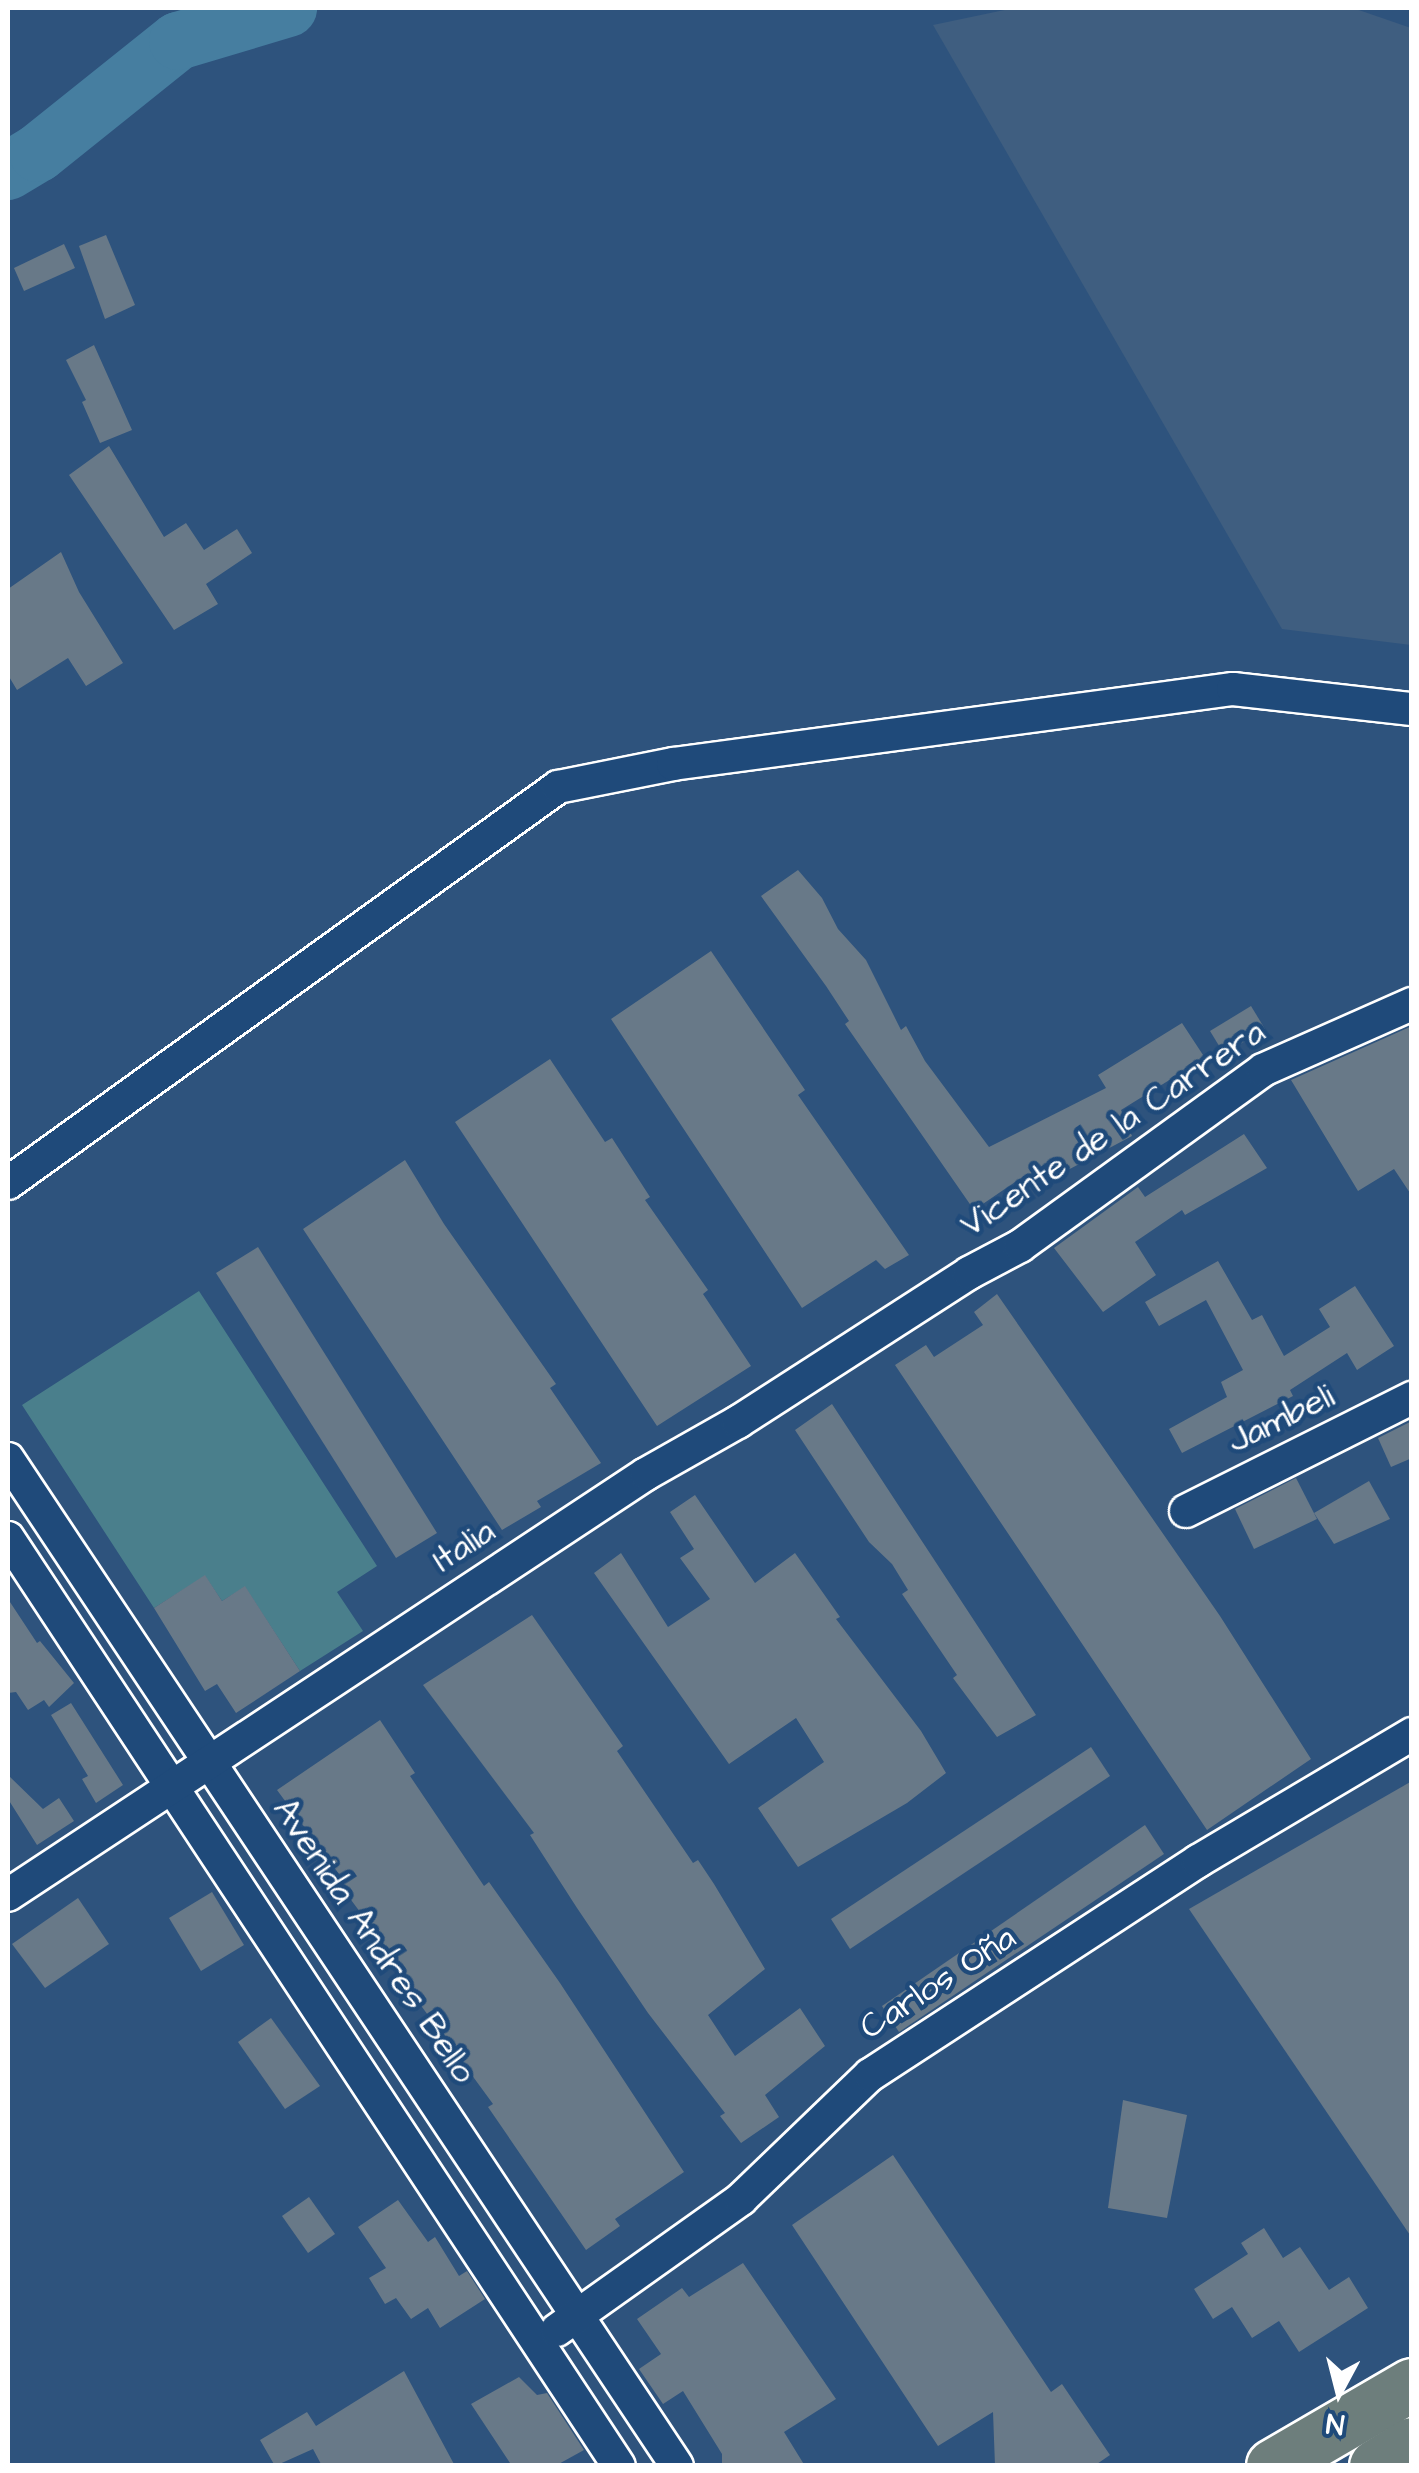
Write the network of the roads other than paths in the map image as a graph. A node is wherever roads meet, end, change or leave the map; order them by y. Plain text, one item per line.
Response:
1 (1412, 709) edge
2 (1412, 1004) edge
3 (8, 1183) edge
4 (970, 1273) joint
5 (1412, 1398) edge
6 (8, 1459) edge
7 (1186, 1510) dead end
8 (8, 1538) edge
9 (1412, 1734) edge
10 (208, 1764) junction
11 (170, 1788) junction
12 (8, 1895) edge
13 (574, 2316) junction
14 (542, 2343) junction
15 (1412, 2385) edge
16 (1412, 2444) edge
17 (619, 2466) edge
18 (676, 2466) edge
19 (1273, 2466) edge
20 (1376, 2466) edge

1 - 3 street
2 - 4 street, Vicente de la Carrera
4 - 10 street, Italia
5 - 7 street, Jambeli
6 - 10 street, Avenida Andres Bello
8 - 11 street
9 - 13 street, Carlos Oña
10 - 11 street, Italia
10 - 13 street, Avenida Andres Bello
11 - 12 street, Italia
11 - 14 street
13 - 14 street, Carlos Oña
13 - 18 street, Avenida Andres Bello
14 - 17 street
15 - 19 main road
16 - 20 main road

